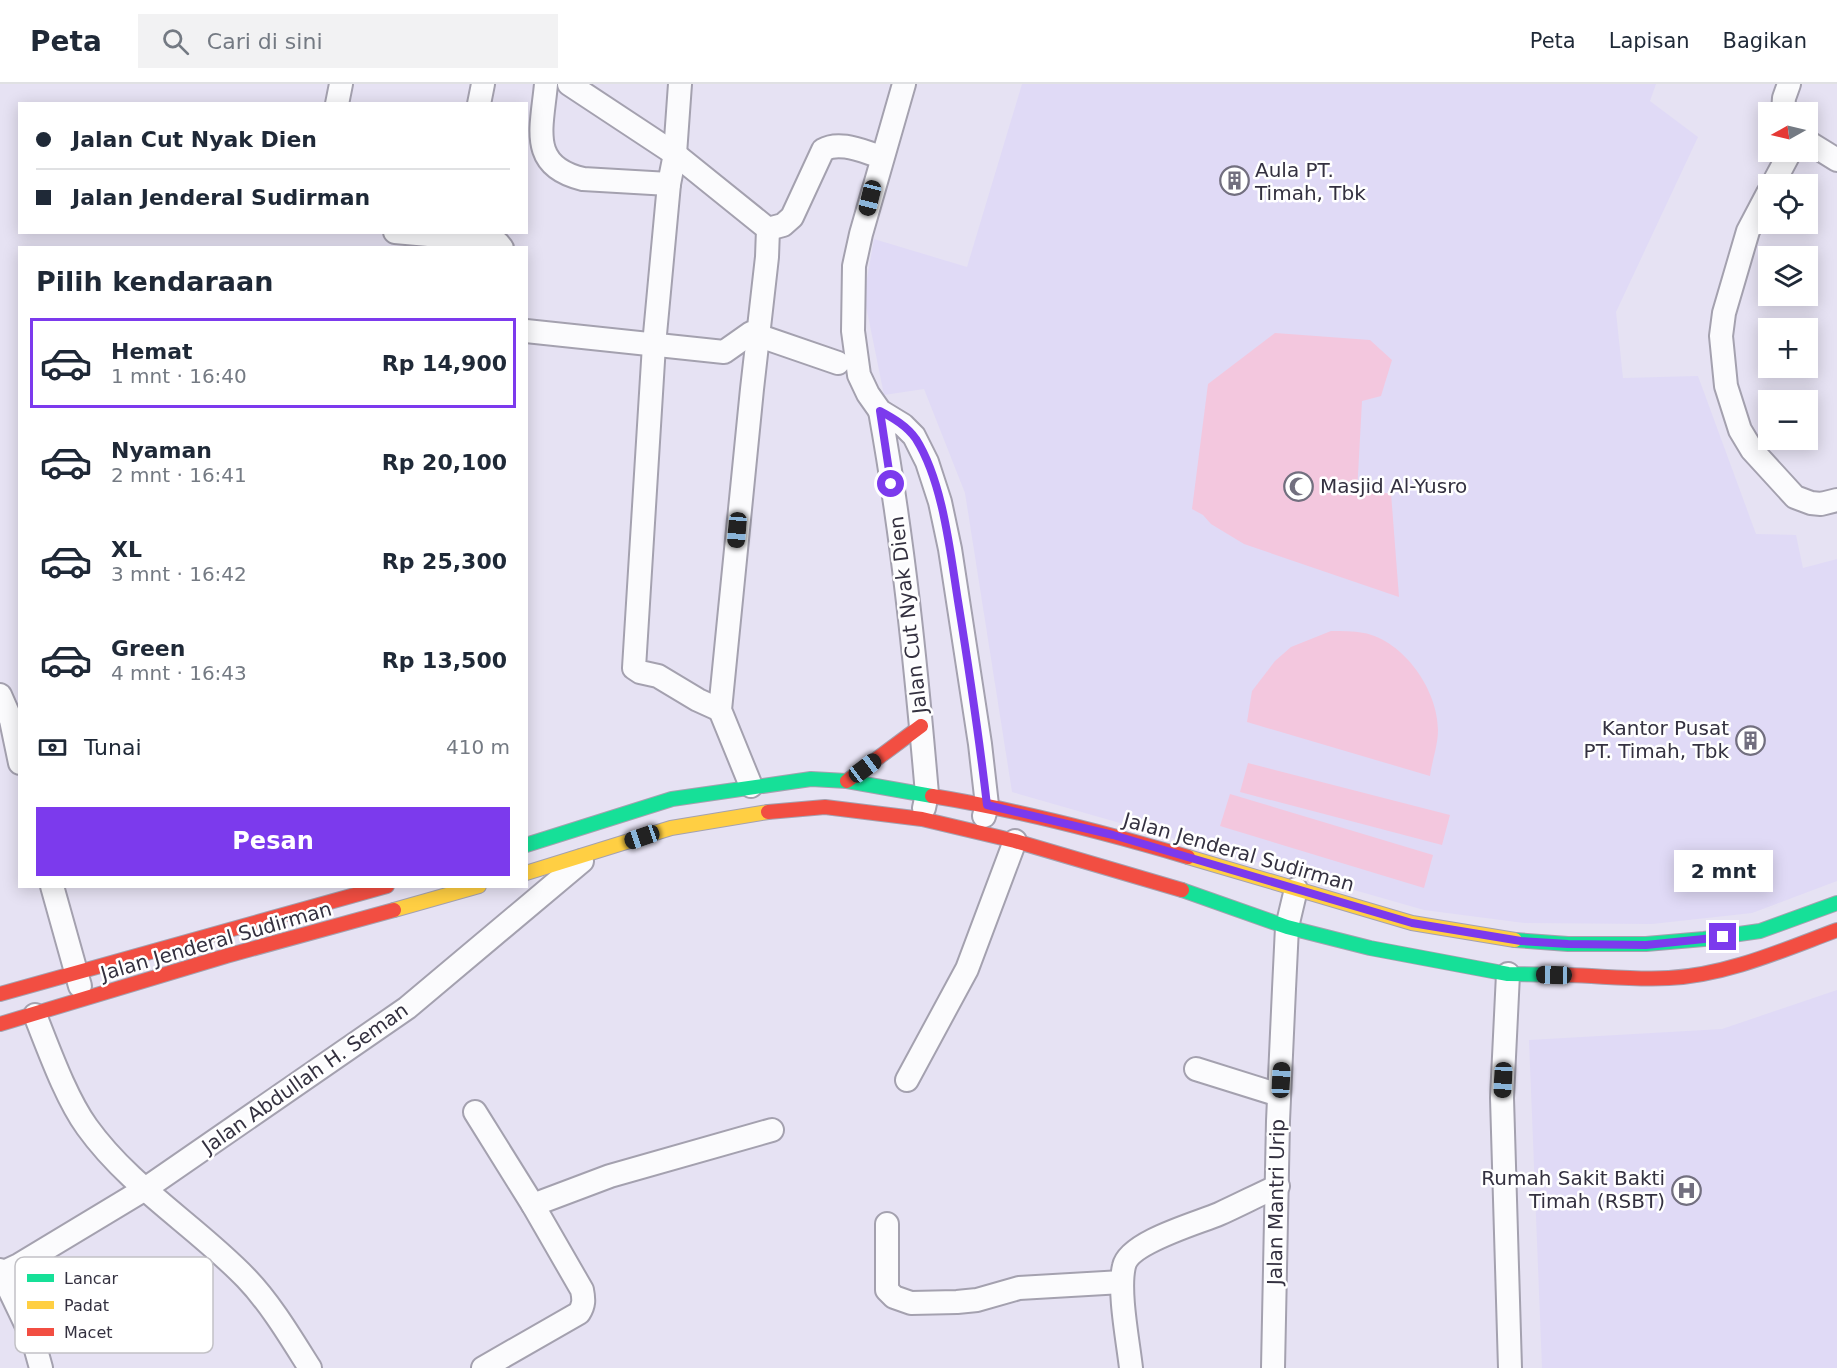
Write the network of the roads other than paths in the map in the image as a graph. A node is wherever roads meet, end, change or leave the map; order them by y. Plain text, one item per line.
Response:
1 (340, 84) edge
2 (483, 84) edge
3 (546, 84) edge
4 (569, 84) edge
5 (680, 84) edge
6 (904, 84) edge
7 (1789, 84) edge
8 (337, 102) edge
9 (479, 102) edge
10 (1785, 102) edge
11 (1818, 148) edge
12 (882, 158) junction
13 (681, 159) junction
14 (1837, 160) edge
15 (669, 184) junction
16 (1758, 212) edge
17 (768, 229) junction
18 (455, 234) edge
19 (500, 246) edge
20 (528, 331) edge
21 (758, 335) junction
22 (661, 346) junction
23 (838, 363) dead end
24 (880, 411) junction
25 (1837, 500) edge
26 (0, 695) edge
27 (720, 710) junction
28 (15, 718) edge
29 (921, 726) junction
30 (18, 758) edge
31 (846, 782) junction
32 (751, 786) junction
33 (927, 794) junction
34 (987, 805) junction
35 (922, 819) junction
36 (981, 833) junction
37 (1016, 841) junction
38 (528, 844) edge
39 (590, 855) junction
40 (528, 872) edge
41 (53, 888) edge
42 (380, 888) edge
43 (471, 888) edge
44 (1296, 889) junction
45 (1837, 903) edge
46 (1287, 927) junction
47 (1837, 930) edge
48 (75, 972) junction
49 (1508, 974) junction
50 (0, 994) edge
51 (84, 1000) junction
52 (35, 1015) junction
53 (0, 1024) edge
54 (1196, 1069) dead end
55 (907, 1080) dead end
56 (1280, 1095) junction
57 (475, 1112) dead end
58 (772, 1130) dead end
59 (1278, 1186) junction
60 (145, 1189) junction
61 (533, 1204) junction
62 (887, 1224) dead end
63 (32, 1257) edge
64 (15, 1267) edge
65 (0, 1273) edge
66 (1122, 1282) junction
67 (15, 1303) edge
68 (37, 1353) edge
69 (41, 1368) edge
70 (310, 1368) edge
71 (483, 1368) edge
72 (1131, 1368) edge
73 (1273, 1368) edge
74 (1510, 1368) edge

1 - 8 street
2 - 9 street
3 - 15 street
4 - 13 street
5 - 13 street
6 - 12 street, Jalan Cut Nyak Dien
7 - 10 street
11 - 14 street
12 - 17 street
12 - 24 street, Jalan Cut Nyak Dien
13 - 15 street
13 - 17 street
15 - 22 street
16 - 25 street
17 - 21 street
18 - 19 street
20 - 22 street
21 - 22 street
21 - 23 street
21 - 27 street
22 - 27 street
24 - 29 street, Jalan Cut Nyak Dien
24 - 34 street, Jalan Cut Nyak Dien
26 - 28 street
27 - 32 street
28 - 30 street
29 - 31 highway
29 - 33 street, Jalan Cut Nyak Dien
31 - 32 highway, Jalan Jenderal Sudirman
31 - 33 highway, Jalan Jenderal Sudirman
32 - 38 highway, Jalan Jenderal Sudirman
33 - 34 highway, Jalan Jenderal Sudirman
33 - 35 street, Jalan Cut Nyak Dien
34 - 36 street, Jalan Cut Nyak Dien
34 - 44 highway, Jalan Jenderal Sudirman
35 - 36 highway
35 - 39 highway
36 - 37 highway
37 - 46 highway
37 - 55 street
39 - 40 highway
39 - 60 street, Jalan Abdullah H. Seman
41 - 48 street
42 - 48 highway, Jalan Jenderal Sudirman
43 - 51 highway, Jalan Jenderal Sudirman
44 - 45 highway, Jalan Jenderal Sudirman
44 - 46 street, Jalan Mantri Urip
46 - 49 highway
46 - 56 street, Jalan Mantri Urip
47 - 49 highway
48 - 50 highway, Jalan Jenderal Sudirman
48 - 51 street
49 - 74 street
51 - 52 highway, Jalan Jenderal Sudirman
52 - 53 highway, Jalan Jenderal Sudirman
52 - 60 street
54 - 56 street
56 - 59 street, Jalan Mantri Urip
57 - 61 street
58 - 61 street
59 - 66 street
59 - 73 street, Jalan Mantri Urip
60 - 63 street, Jalan Abdullah H. Seman
60 - 70 street
61 - 71 street
62 - 66 street
64 - 65 street, Jalan Abdullah H. Seman
65 - 67 street
66 - 72 street
68 - 69 street

